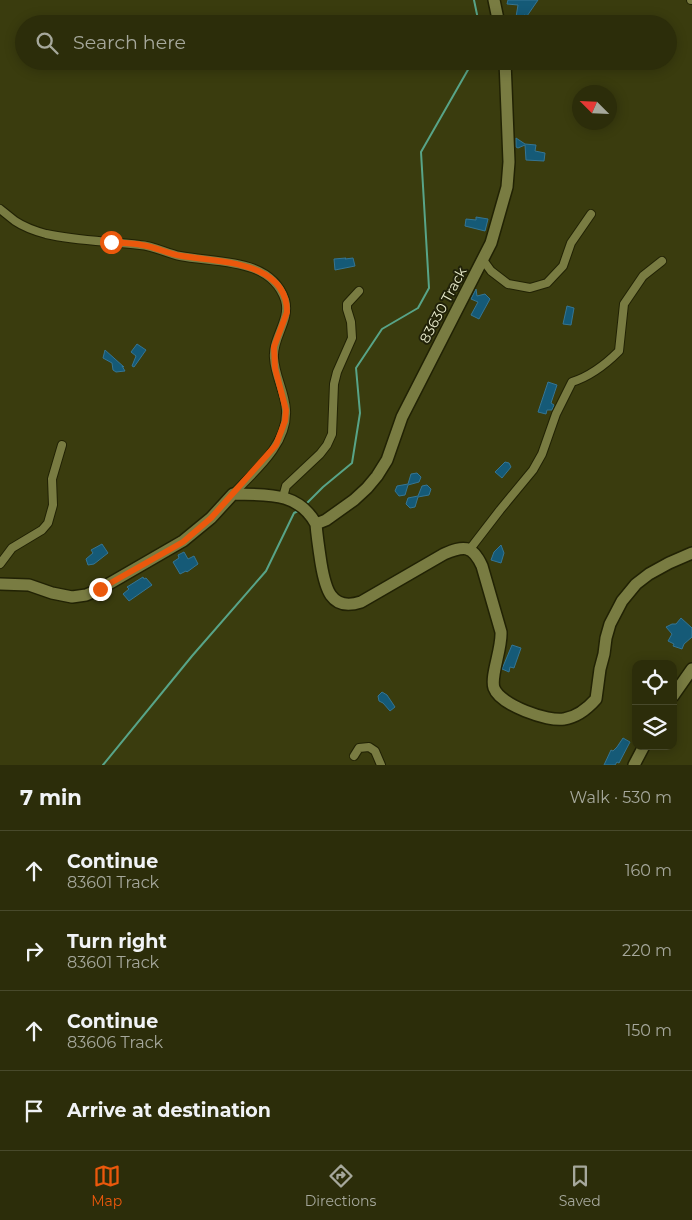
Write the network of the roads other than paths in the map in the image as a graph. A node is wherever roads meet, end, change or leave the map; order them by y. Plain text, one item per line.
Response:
1 (494, 0) edge
2 (497, 15) edge
3 (505, 70) edge
4 (0, 209) edge
5 (591, 214) dead end
6 (483, 260) junction
7 (662, 262) dead end
8 (359, 291) dead end
9 (62, 445) dead end
10 (233, 494) junction
11 (283, 497) junction
12 (316, 524) junction
13 (470, 550) junction
14 (692, 554) edge
15 (0, 564) edge
16 (0, 584) edge
17 (692, 669) edge
18 (677, 690) edge
19 (642, 750) edge
20 (354, 756) dead end
21 (381, 765) edge
22 (634, 765) edge

1 - 2 street
3 - 6 street, 83630 Track
4 - 10 street
5 - 6 street
6 - 12 street, 83630 Track
7 - 13 street
8 - 11 street
9 - 15 street
10 - 11 street
10 - 16 street
11 - 12 street
12 - 13 street
13 - 14 street
17 - 18 street
19 - 22 street
20 - 21 street

